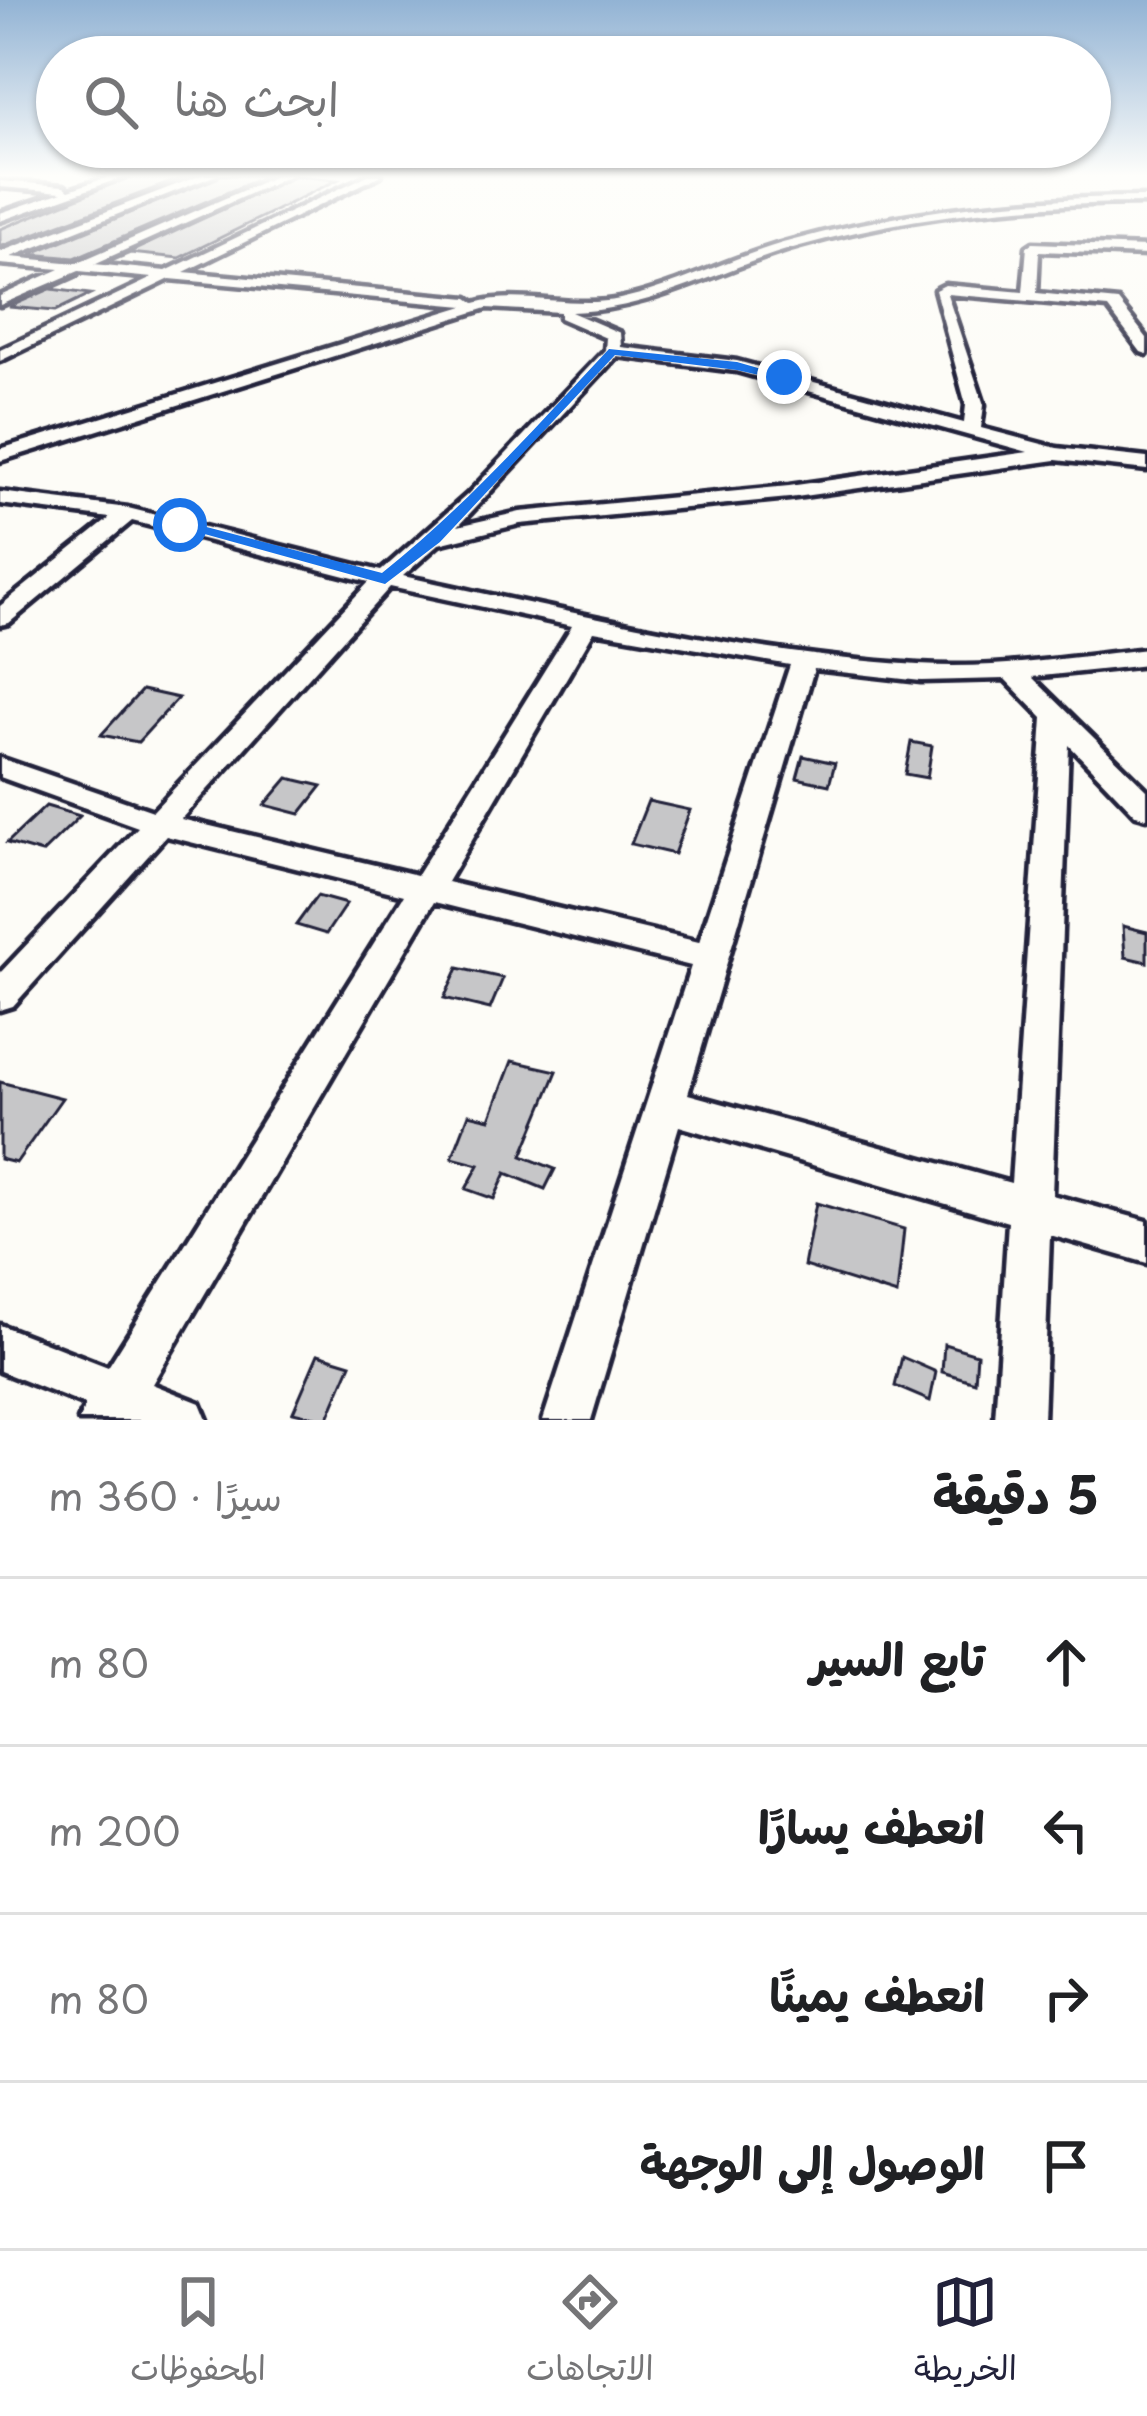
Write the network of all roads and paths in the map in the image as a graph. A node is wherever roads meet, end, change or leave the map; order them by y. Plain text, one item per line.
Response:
1 (45, 241) edge
2 (139, 241) edge
3 (241, 241) edge
4 (802, 241) edge
5 (1147, 250) edge
6 (0, 259) edge
7 (79, 267) junction
8 (170, 276) junction
9 (1030, 296) junction
10 (0, 301) edge
11 (486, 304) junction
12 (538, 306) junction
13 (1124, 312) junction
14 (1147, 313) edge
15 (1147, 349) edge
16 (613, 351) junction
17 (0, 356) edge
18 (972, 430) junction
19 (1056, 454) junction
20 (0, 455) edge
21 (1147, 464) edge
22 (0, 498) edge
23 (128, 514) junction
24 (434, 539) junction
25 (385, 579) junction
26 (0, 618) edge
27 (587, 622) junction
28 (1147, 657) edge
29 (804, 660) junction
30 (1012, 671) junction
31 (1057, 712) junction
32 (0, 767) edge
33 (1147, 808) edge
34 (160, 824) junction
35 (427, 890) junction
36 (712, 958) junction
37 (0, 996) edge
38 (666, 1105) junction
39 (1030, 1210) junction
40 (1147, 1242) edge
41 (0, 1348) edge
42 (111, 1407) edge
43 (183, 1420) edge
44 (567, 1420) edge
45 (1019, 1420) edge

1 - 6 street
2 - 7 street
3 - 8 street
4 - 12 street
5 - 9 street
6 - 7 street
7 - 8 street
7 - 10 street
8 - 11 street
8 - 17 street
9 - 13 street
9 - 18 street
11 - 12 street
11 - 20 street
12 - 16 street
13 - 14 street
13 - 15 street
16 - 18 street
16 - 24 street
18 - 19 street
19 - 21 street
19 - 24 street
22 - 23 street
23 - 25 street
23 - 26 street
24 - 25 street
25 - 27 street
25 - 34 street
27 - 29 street
27 - 35 street
28 - 30 street
29 - 30 street
29 - 36 street
30 - 31 street
31 - 33 street
31 - 39 street
32 - 34 street
34 - 35 street
34 - 37 street
35 - 36 street
35 - 42 street
36 - 38 street
38 - 39 street
38 - 44 street
39 - 40 street
39 - 45 street
41 - 42 street
42 - 43 street

